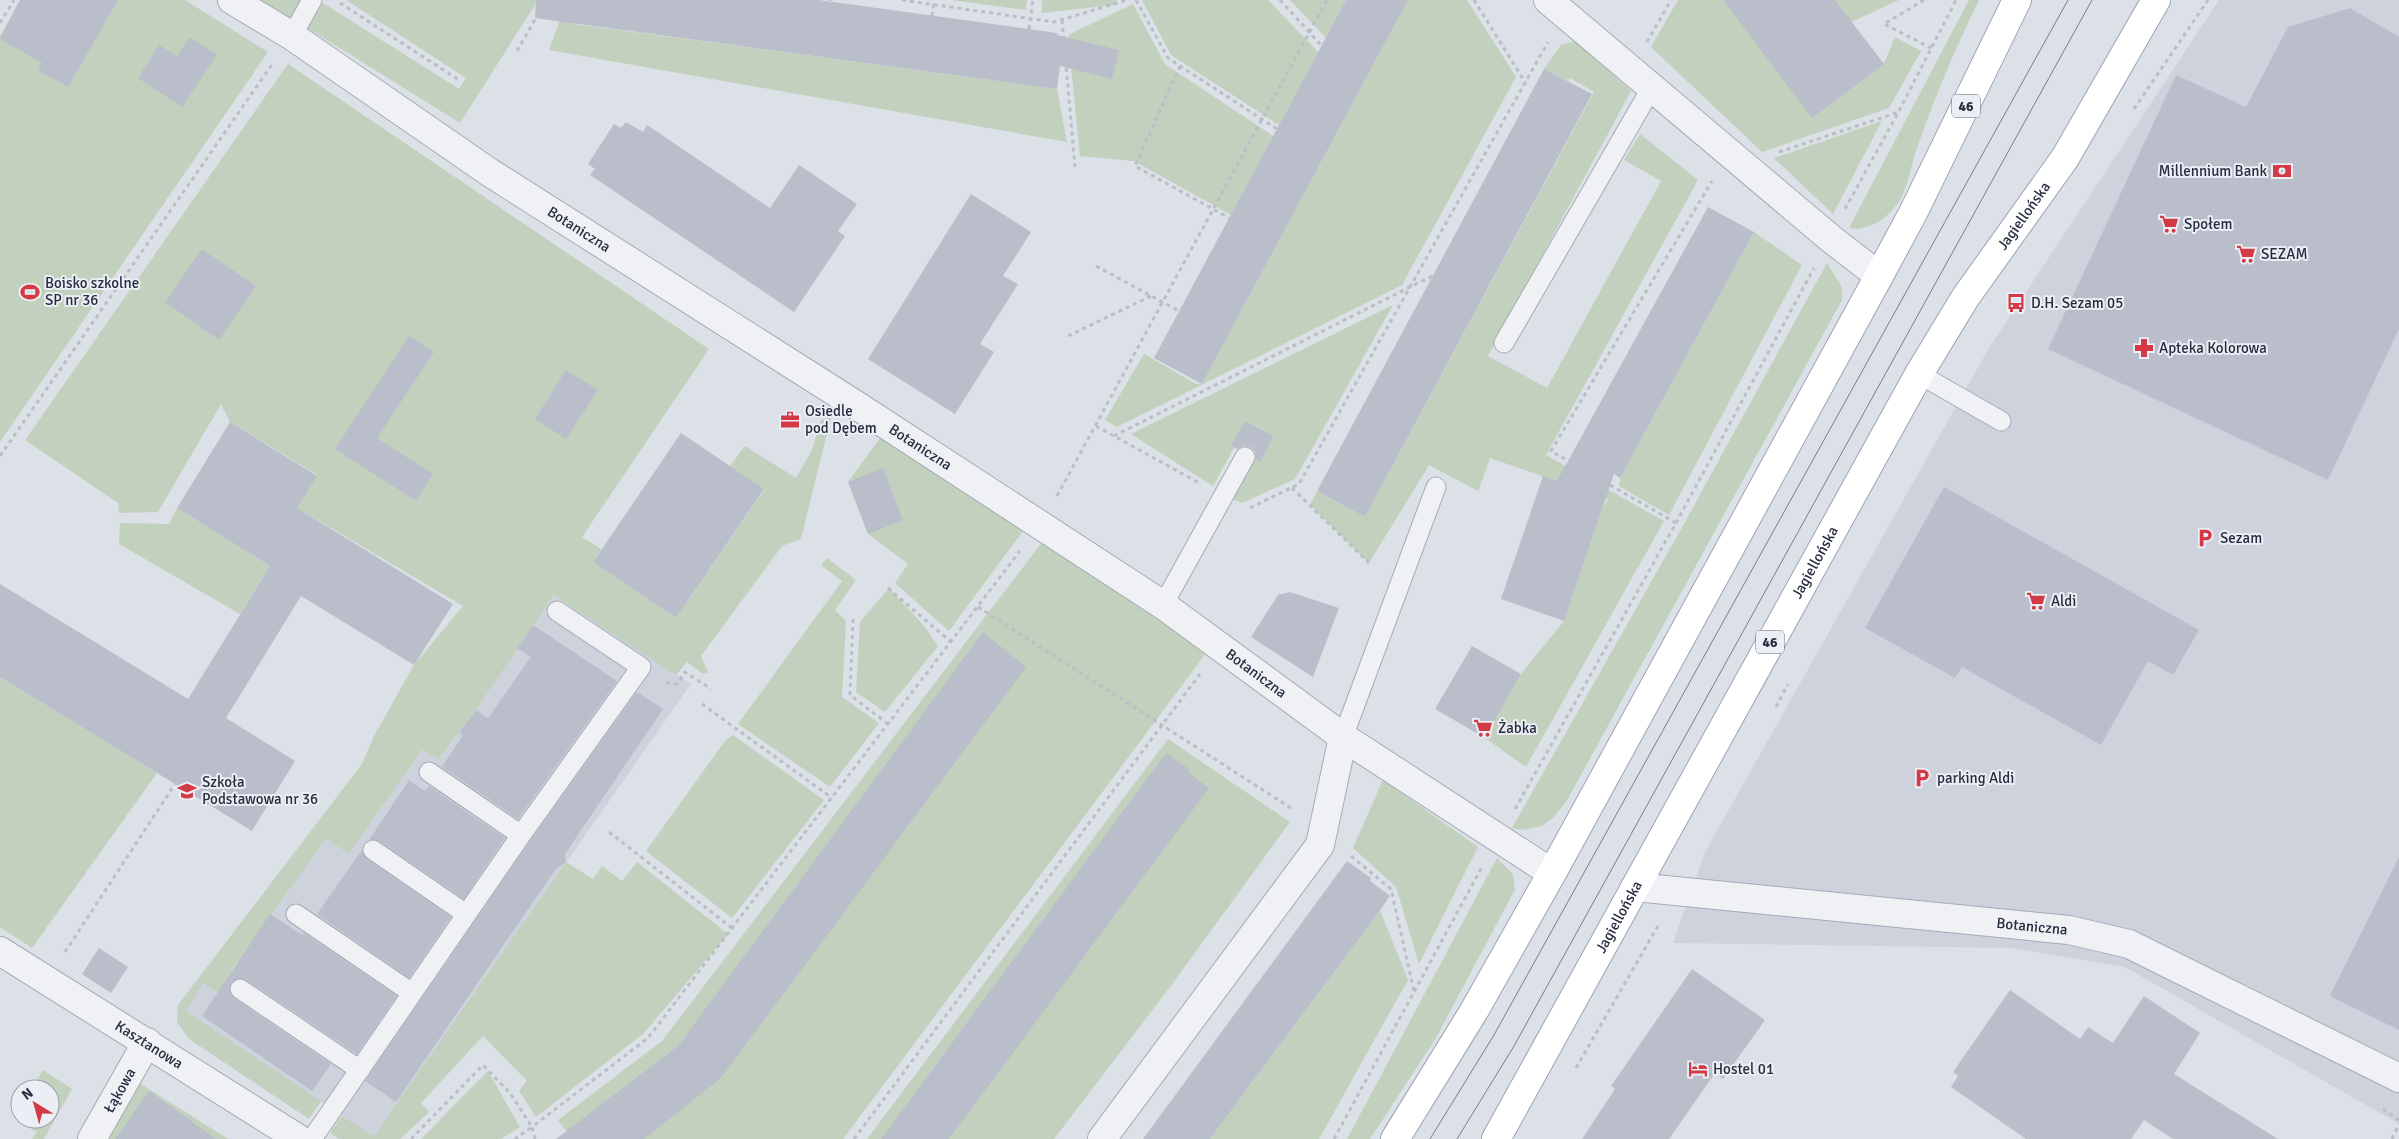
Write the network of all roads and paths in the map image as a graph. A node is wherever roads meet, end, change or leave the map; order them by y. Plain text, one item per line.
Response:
1 (14, 0) edge
2 (232, 0) edge
3 (312, 0) edge
4 (335, 0) edge
5 (546, 0) edge
6 (902, 0) edge
7 (1033, 0) edge
8 (1127, 0) edge
9 (1136, 0) edge
10 (1280, 0) edge
11 (1327, 0) edge
12 (1474, 0) edge
13 (1671, 0) edge
14 (1924, 0) edge
15 (1956, 0) edge
16 (2017, 0) edge
17 (2156, 0) edge
18 (933, 2) edge
19 (1556, 7) edge
20 (932, 16) dead end
21 (1031, 18) junction
22 (1062, 20) junction
23 (0, 23) edge
24 (1029, 28) dead end
25 (1310, 33) junction
26 (292, 36) junction
27 (1322, 46) dead end
28 (1931, 48) junction
29 (517, 51) dead end
30 (1642, 51) dead end
31 (1180, 66) junction
32 (459, 80) dead end
33 (1525, 82) junction
34 (1652, 88) junction
35 (1899, 112) junction
36 (1262, 119) junction
37 (1277, 129) dead end
38 (1771, 155) dead end
39 (1074, 168) dead end
40 (1715, 175) dead end
41 (1214, 210) junction
42 (1843, 214) dead end
43 (1229, 218) dead end
44 (1817, 261) dead end
45 (1096, 266) dead end
46 (1432, 276) dead end
47 (1879, 276) junction
48 (1408, 289) junction
49 (1151, 296) junction
50 (1163, 303) junction
51 (1179, 311) dead end
52 (1068, 336) dead end
53 (1504, 343) dead end
54 (1919, 374) junction
55 (2001, 421) dead end
56 (1096, 426) junction
57 (1113, 436) junction
58 (0, 456) edge
59 (1245, 457) dead end
60 (1436, 487) dead end
61 (1292, 488) junction
62 (1223, 496) junction
63 (1676, 523) junction
64 (1041, 524) junction
65 (1369, 563) dead end
66 (888, 588) dead end
67 (1163, 605) junction
68 (978, 607) junction
69 (557, 611) dead end
70 (853, 619) dead end
71 (951, 642) junction
72 (1205, 667) dead end
73 (631, 680) junction
74 (711, 689) dead end
75 (702, 704) dead end
76 (888, 724) junction
77 (1162, 725) junction
78 (1343, 737) junction
79 (429, 772) dead end
80 (175, 784) dead end
81 (832, 798) junction
82 (1512, 814) dead end
83 (609, 832) dead end
84 (521, 835) junction
85 (1323, 835) junction
86 (373, 850) dead end
87 (1485, 861) dead end
88 (1552, 872) junction
89 (1634, 887) junction
90 (296, 914) dead end
91 (466, 914) junction
92 (1664, 915) dead end
93 (732, 928) junction
94 (0, 951) edge
95 (46, 980) junction
96 (240, 989) dead end
97 (1415, 992) junction
98 (412, 993) junction
99 (147, 1042) junction
100 (360, 1070) junction
101 (1575, 1070) dead end
102 (2399, 1078) edge
103 (2374, 1104) dead end
104 (2399, 1120) edge
105 (2399, 1124) edge
106 (532, 1127) junction
107 (295, 1137) edge
108 (92, 1139) edge
109 (410, 1139) edge
110 (515, 1139) edge
111 (535, 1139) edge
112 (854, 1139) edge
113 (1102, 1139) edge
114 (1334, 1139) edge
115 (1395, 1139) edge
116 (1496, 1139) edge
117 (2392, 1139) edge

1 - 23 path
2 - 26 street, Botaniczna
3 - 26 lane
4 - 32 path
5 - 29 path
6 - 18 path
7 - 21 path
8 - 22 path
9 - 31 path
10 - 25 path
11 - 25 path
12 - 33 path
13 - 30 path
14 - 28 path
15 - 28 path
16 - 47 main road, 46
17 - 54 main road, Jagiellońska / 46
18 - 20 path
18 - 21 path
19 - 33 path
19 - 34 street
21 - 22 path
21 - 24 path
22 - 39 path
25 - 27 path
25 - 36 path
26 - 58 path
26 - 64 street, Botaniczna
28 - 35 path
31 - 36 path
31 - 41 path
33 - 48 path
34 - 47 street
34 - 53 lane
35 - 38 path
35 - 42 path
36 - 37 path
36 - 41 path
40 - 63 path
41 - 43 path
41 - 50 path
44 - 63 path
45 - 49 path
46 - 48 path
47 - 88 main road, 46
48 - 57 path
48 - 61 path
49 - 50 path
49 - 52 path
50 - 51 path
50 - 56 path
54 - 55 lane
54 - 89 main road, Jagiellońska / 46
56 - 57 path
56 - 64 path
57 - 62 path
59 - 62 lane
60 - 78 lane
61 - 62 path
61 - 65 path
62 - 67 lane
63 - 82 path
64 - 67 street, Botaniczna
64 - 68 path
66 - 71 path
67 - 78 street, Botaniczna
68 - 71 path
68 - 77 path
69 - 73 lane
70 - 76 path
71 - 76 path
72 - 77 path
73 - 74 path
73 - 84 lane
75 - 81 path
76 - 81 path
77 - 85 path
77 - 112 path
78 - 85 street
78 - 88 street, Botaniczna
79 - 84 lane
80 - 95 path
81 - 93 path
83 - 93 path
84 - 91 lane
85 - 97 path
85 - 113 street
86 - 91 lane
87 - 97 path
88 - 115 main road, 46
89 - 102 street, Botaniczna
89 - 116 main road, Jagiellońska / 46
90 - 98 lane
91 - 98 lane
92 - 101 path
93 - 106 path
94 - 95 street, Kasztanowa
95 - 99 street, Kasztanowa
96 - 100 lane
97 - 114 path
98 - 100 lane
99 - 107 street, Kasztanowa
99 - 108 street, Łąkowa
100 - 107 lane
103 - 104 path
105 - 117 path
106 - 109 path
106 - 110 path
106 - 111 path

